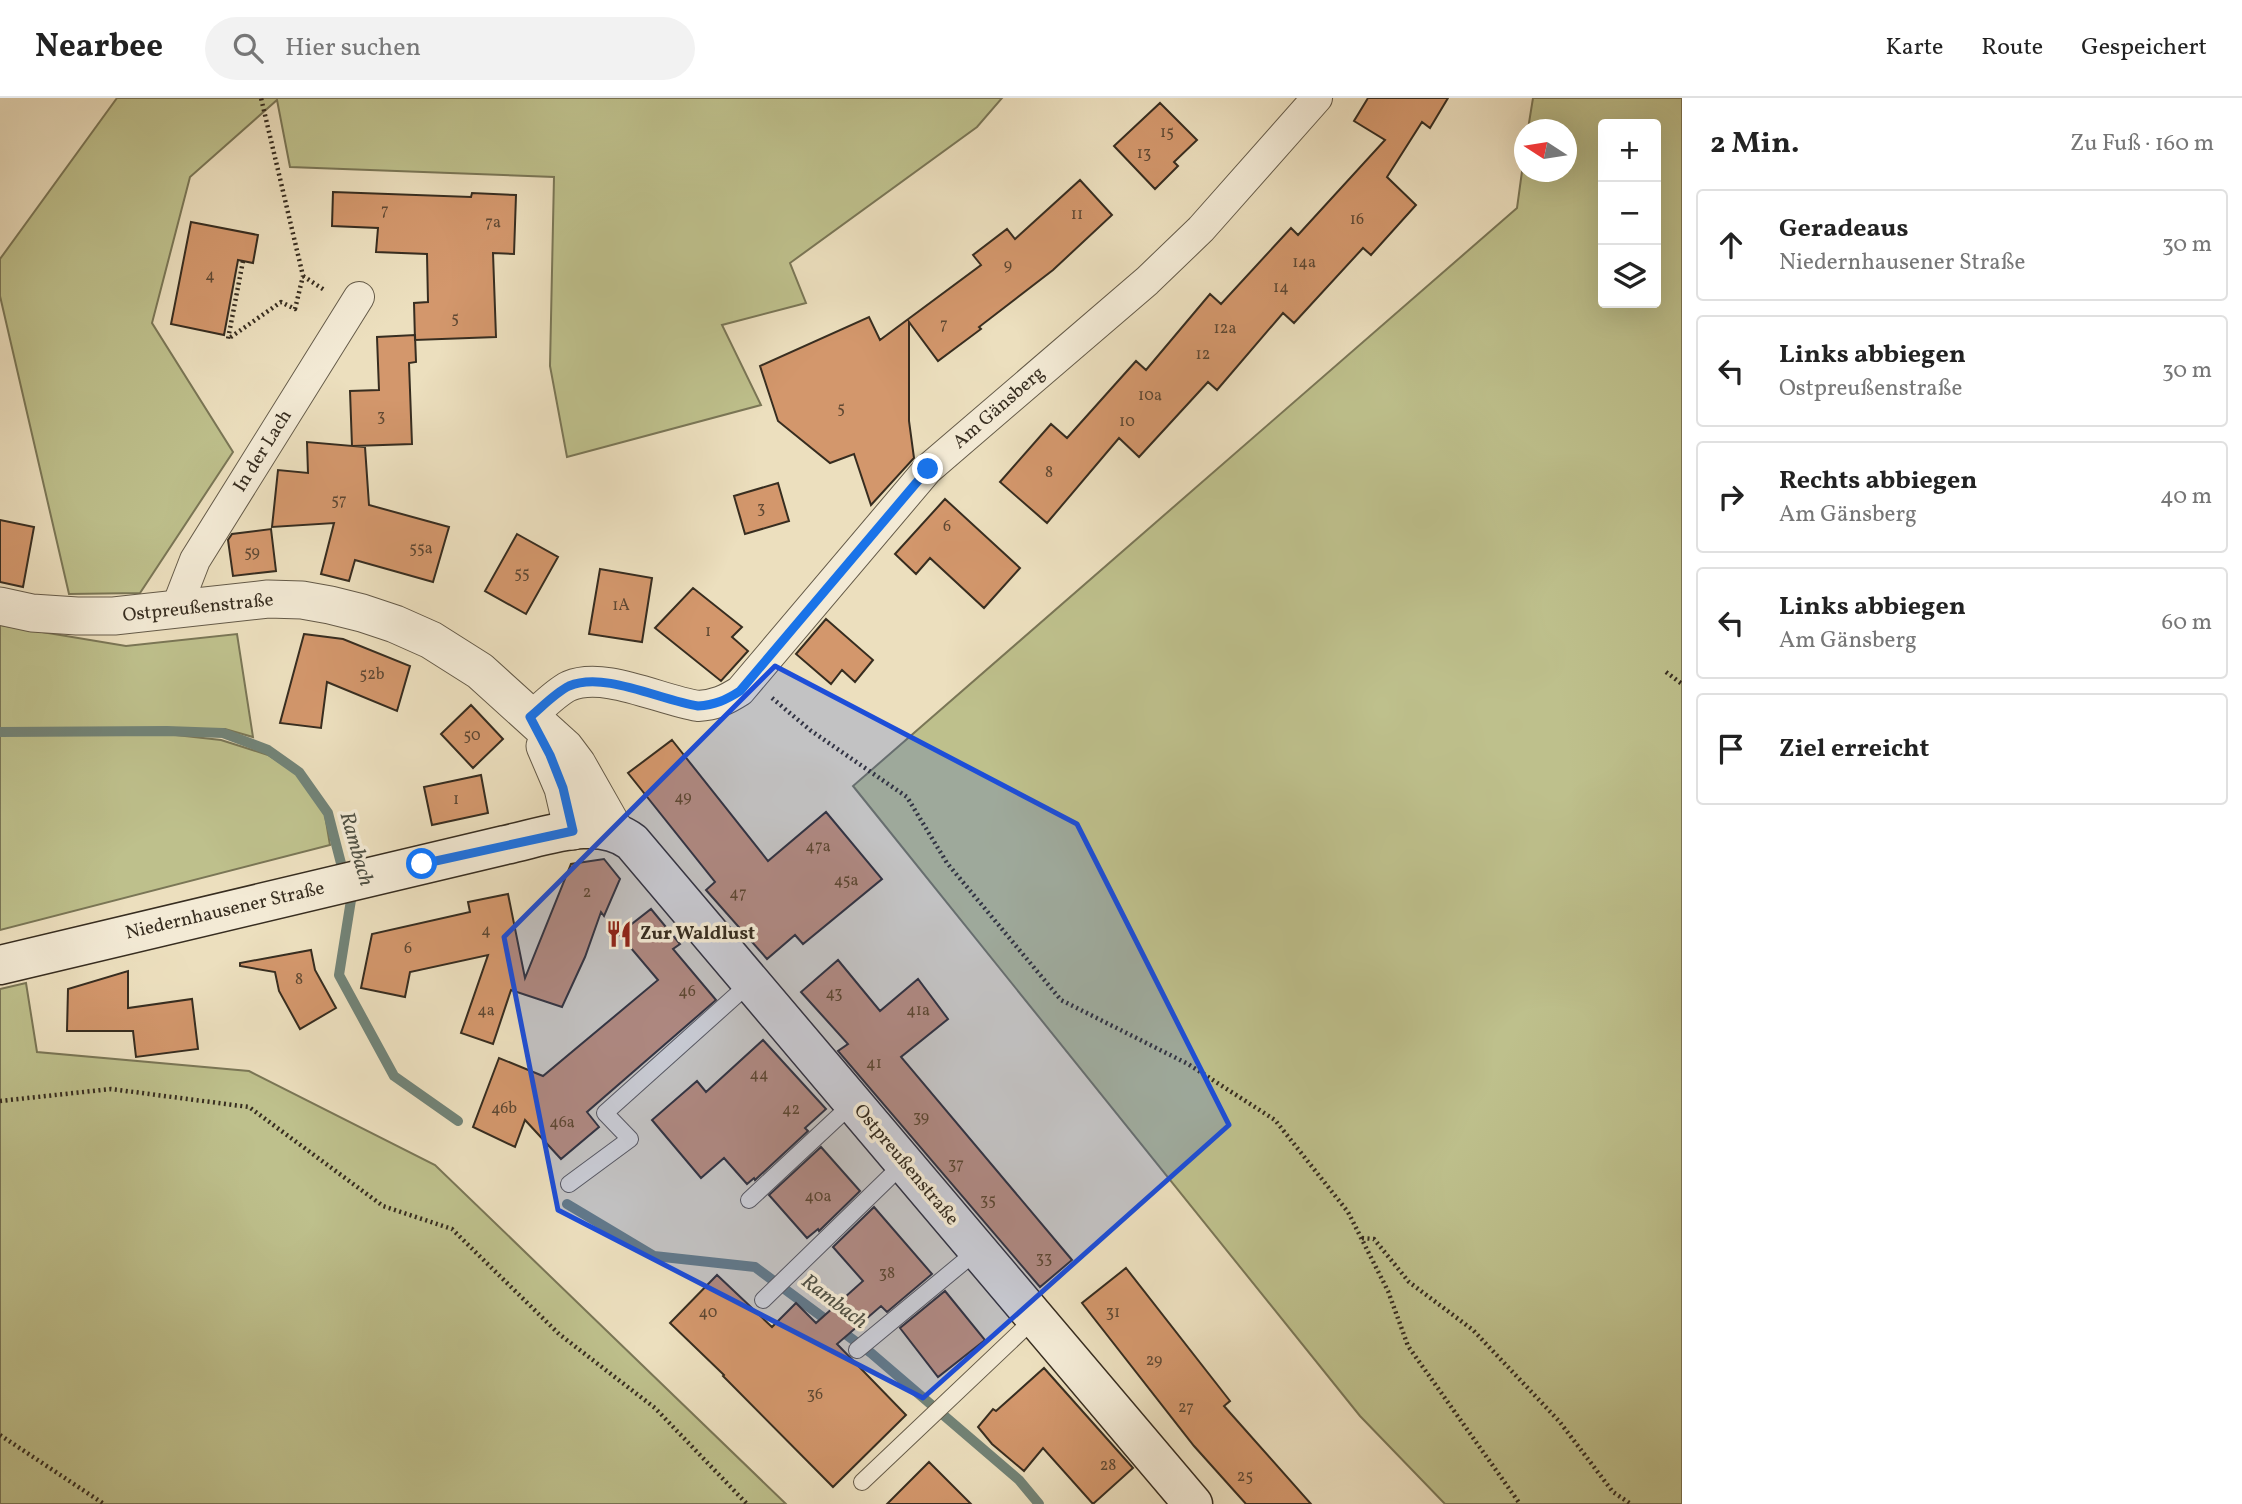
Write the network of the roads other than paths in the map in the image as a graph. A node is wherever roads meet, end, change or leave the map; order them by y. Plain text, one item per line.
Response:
1 (1317, 98) edge
2 (359, 297) dead end
3 (0, 606) edge
4 (176, 609) junction
5 (530, 717) junction
6 (573, 831) junction
7 (615, 831) junction
8 (0, 965) edge
9 (751, 982) junction
10 (853, 1103) junction
11 (904, 1163) junction
12 (569, 1184) dead end
13 (749, 1200) dead end
14 (978, 1250) junction
15 (763, 1300) dead end
16 (1035, 1318) junction
17 (861, 1347) dead end
18 (862, 1482) dead end
19 (1193, 1504) edge

1 - 5 street, Am Gänsberg
2 - 4 street, In der Lach
3 - 4 street, Ostpreußenstraße
4 - 5 street, Ostpreußenstraße
5 - 6 street, Ostpreußenstraße
5 - 7 street, Ostpreußenstraße
6 - 7 main road
6 - 8 main road, Niedernhausener Straße
7 - 9 main road, Ostpreußenstraße
9 - 10 main road, Ostpreußenstraße
9 - 12 lane
10 - 11 main road, Ostpreußenstraße
10 - 13 lane
11 - 14 main road, Ostpreußenstraße
11 - 15 lane
14 - 16 main road, Ostpreußenstraße
14 - 17 lane
16 - 18 lane
16 - 19 main road, Ostpreußenstraße

